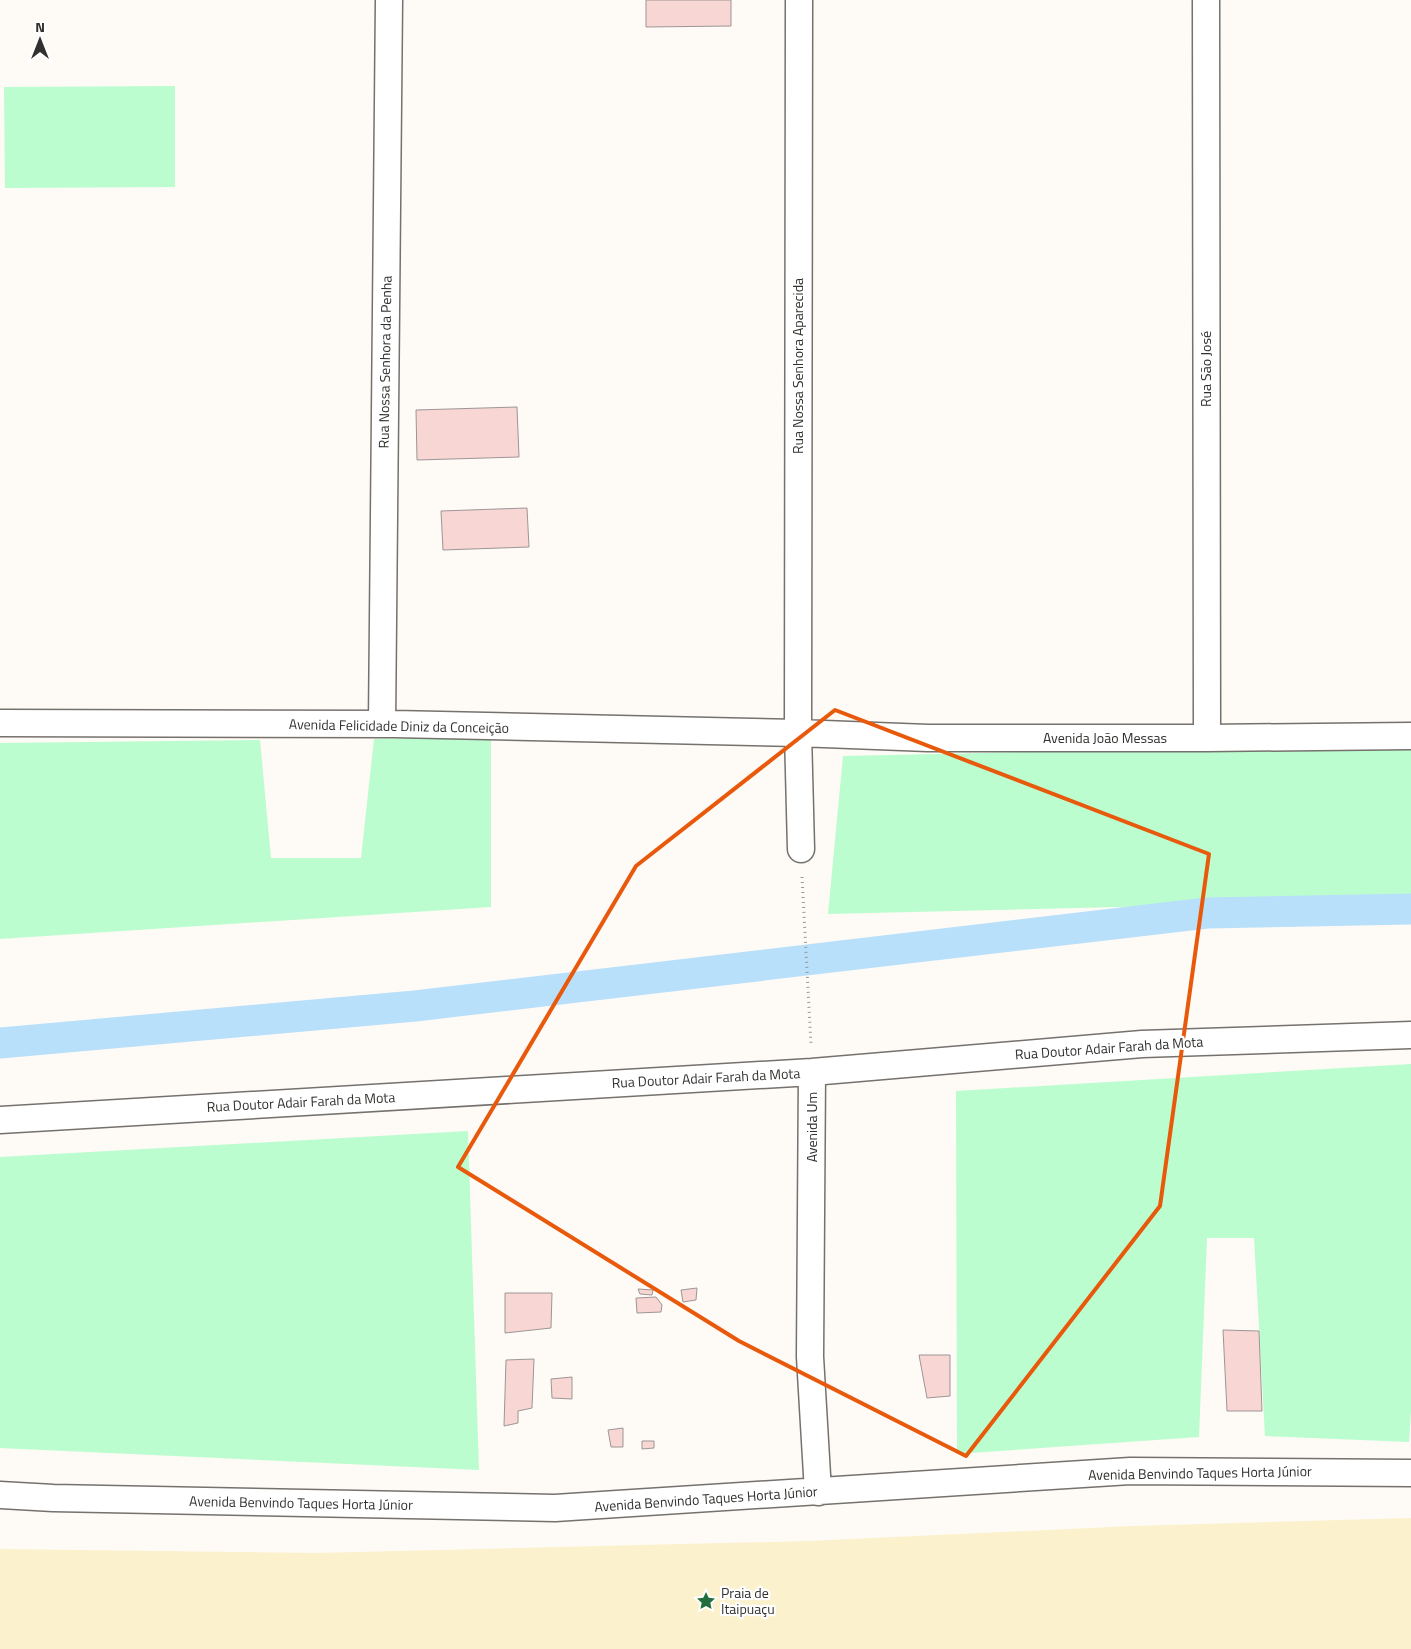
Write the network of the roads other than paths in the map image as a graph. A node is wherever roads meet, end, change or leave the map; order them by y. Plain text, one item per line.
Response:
1 (389, 0) edge
2 (799, 0) edge
3 (1206, 0) edge
4 (0, 722) edge
5 (382, 724) junction
6 (798, 733) junction
7 (1411, 736) edge
8 (1207, 738) junction
9 (801, 848) road end
10 (1411, 1035) edge
11 (812, 1072) junction
12 (0, 1120) edge
13 (1411, 1473) edge
14 (818, 1492) junction
15 (0, 1495) edge

1 - 5 street, Rua Nossa Senhora da Penha
2 - 6 street, Rua Nossa Senhora Aparecida
3 - 8 street, Rua São José
4 - 5 street, Avenida Felicidade Diniz da Conceição
5 - 6 street, Avenida Felicidade Diniz da Conceição
6 - 8 street, Avenida João Messas
6 - 9 street
7 - 8 street, Avenida João Messas
10 - 11 street, Rua Doutor Adair Farah da Mota
11 - 12 street, Rua Doutor Adair Farah da Mota
11 - 14 street, Avenida Um
13 - 14 street, Avenida Benvindo Taques Horta Júnior
14 - 15 street, Avenida Benvindo Taques Horta Júnior

